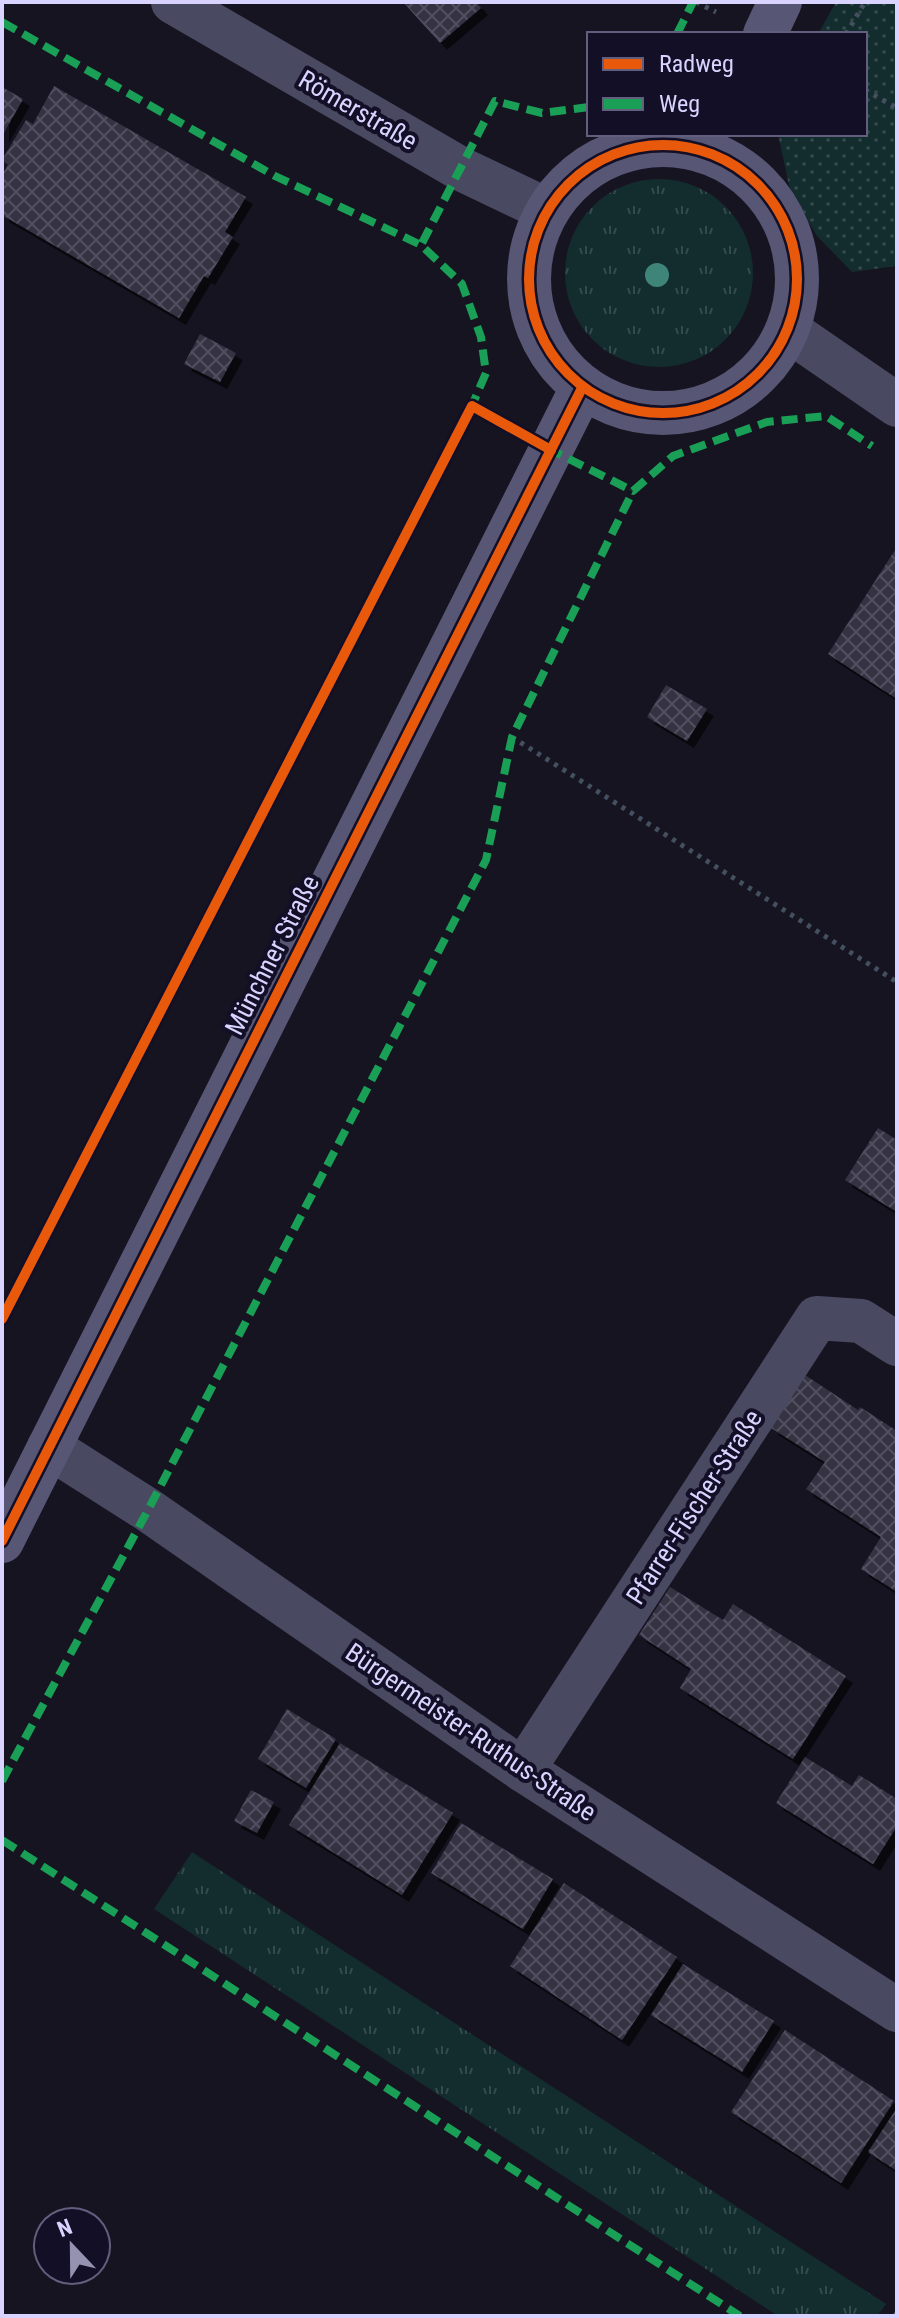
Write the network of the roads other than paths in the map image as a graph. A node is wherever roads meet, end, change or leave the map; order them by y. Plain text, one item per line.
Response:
1 (173, 2) edge
2 (780, 2) edge
3 (766, 32) edge
4 (710, 142) edge
5 (547, 210) junction
6 (788, 330) junction
7 (582, 388) junction
8 (897, 405) edge
9 (897, 1344) edge
10 (49, 1447) junction
11 (2, 1541) edge
12 (523, 1770) junction
13 (897, 2010) edge

1 - 5 street, Römerstraße
2 - 3 street
4 - 5 street
4 - 6 street
5 - 7 street
6 - 7 street
6 - 8 street
7 - 10 street, Münchner Straße
9 - 12 street, Pfarrer-Fischer-Straße
10 - 11 street, Münchner Straße
10 - 12 street, Bürgermeister-Ruthus-Straße
12 - 13 street, Bürgermeister-Ruthus-Straße

